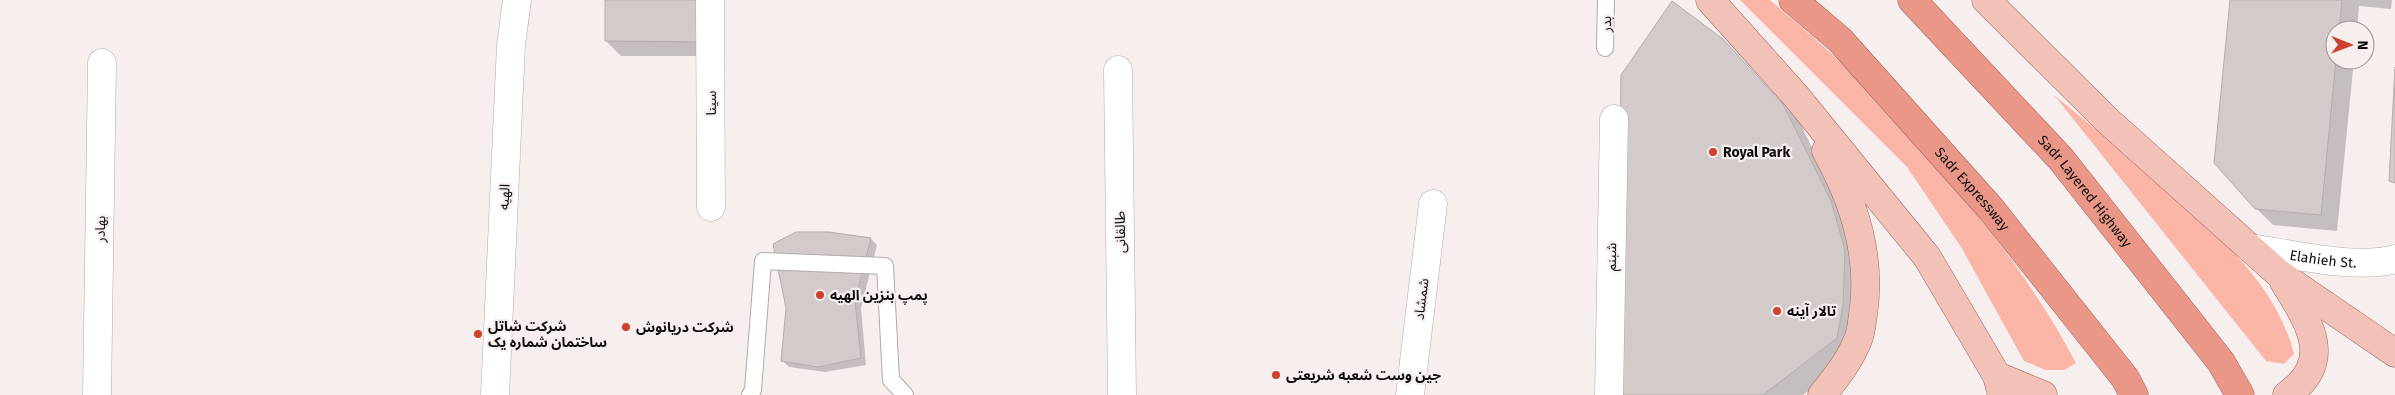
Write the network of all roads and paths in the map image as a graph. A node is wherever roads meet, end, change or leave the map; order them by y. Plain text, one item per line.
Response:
1 (516, 0) edge
2 (710, 0) edge
3 (1606, 0) edge
4 (1710, 0) edge
5 (1792, 0) edge
6 (1822, 0) edge
7 (1912, 0) edge
8 (1937, 0) edge
9 (1986, 0) edge
10 (1605, 48) dead end
11 (102, 62) dead end
12 (1118, 70) dead end
13 (1795, 95) junction
14 (1614, 119) dead end
15 (1433, 204) dead end
16 (711, 207) dead end
17 (2250, 248) junction
18 (2395, 259) edge
19 (2278, 272) junction
20 (2395, 353) edge
21 (1999, 386) edge
22 (2129, 387) edge
23 (97, 395) edge
24 (495, 395) edge
25 (750, 395) edge
26 (905, 395) edge
27 (1122, 395) edge
28 (1410, 395) edge
29 (1609, 395) edge
30 (1822, 395) edge
31 (2043, 395) edge
32 (2145, 395) edge
33 (2240, 395) edge
34 (2252, 395) edge
35 (2287, 395) edge

1 - 24 street, الهیه
2 - 16 street, سینا
3 - 10 lane, بدر
4 - 13 main road
5 - 22 highway, Sadr Expressway
6 - 32 highway
7 - 33 highway, Sadr Layered Highway
8 - 34 highway
9 - 17 main road
11 - 23 street, بهادر
12 - 27 street, طالقانی
13 - 21 main road
13 - 30 main road
14 - 29 street, شبنم
15 - 28 street, شمشاد
17 - 18 street, Elahieh St.
17 - 19 main road
19 - 20 main road
19 - 35 main road
21 - 31 main road
25 - 26 lane

